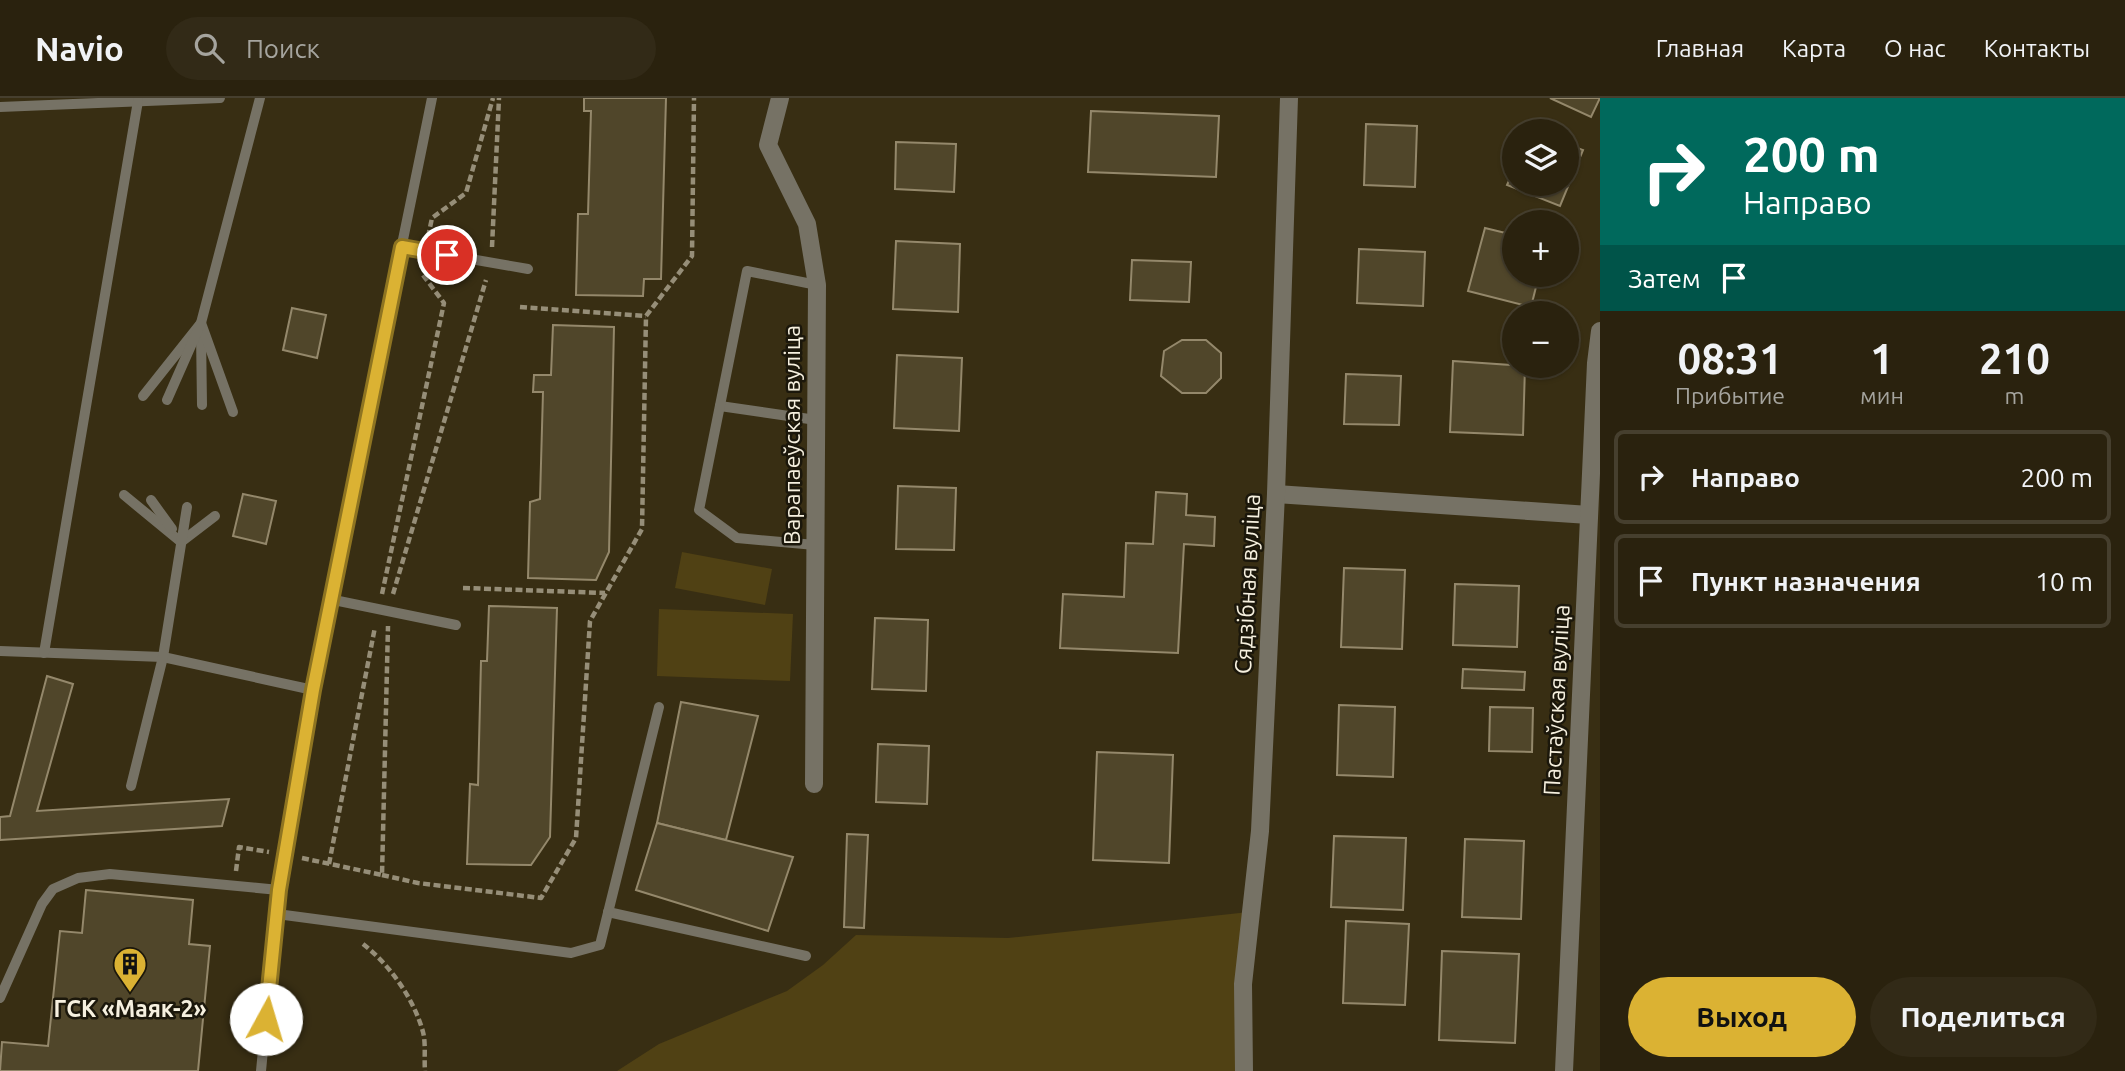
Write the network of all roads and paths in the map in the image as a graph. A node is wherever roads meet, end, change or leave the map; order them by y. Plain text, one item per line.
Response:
1 (220, 98) edge
2 (260, 98) edge
3 (432, 98) edge
4 (493, 98) edge
5 (499, 98) edge
6 (694, 98) edge
7 (780, 98) edge
8 (1289, 98) edge
9 (138, 101) junction
10 (0, 107) edge
11 (402, 247) junction
12 (425, 251) junction
13 (491, 262) junction
14 (527, 269) dead end
15 (817, 285) junction
16 (520, 307) dead end
17 (646, 316) junction
18 (201, 323) junction
19 (1600, 331) edge
20 (143, 396) dead end
21 (167, 400) dead end
22 (202, 405) dead end
23 (720, 406) junction
24 (233, 412) dead end
25 (816, 420) junction
26 (1276, 494) junction
27 (124, 495) dead end
28 (150, 500) dead end
29 (187, 507) dead end
30 (1589, 515) junction
31 (215, 516) dead end
32 (181, 542) junction
33 (815, 545) junction
34 (463, 588) dead end
35 (605, 593) junction
36 (329, 599) junction
37 (384, 609) junction
38 (456, 625) dead end
39 (0, 651) edge
40 (44, 653) junction
41 (163, 657) junction
42 (313, 690) junction
43 (659, 707) dead end
44 (814, 785) dead end
45 (131, 786) dead end
46 (285, 854) junction
47 (329, 864) junction
48 (382, 875) junction
49 (235, 884) junction
50 (279, 890) junction
51 (608, 912) junction
52 (277, 914) junction
53 (335, 922) junction
54 (806, 956) dead end
55 (0, 998) edge
56 (261, 1071) edge
57 (425, 1071) edge
58 (1244, 1071) edge
59 (1564, 1071) edge

1 - 9 lane
2 - 18 lane
3 - 11 lane
4 - 12 path
5 - 13 path
6 - 17 path
7 - 15 street, Варапаеўская вуліца
8 - 26 street, Сядзібная вуліца
9 - 10 lane
9 - 40 lane
11 - 12 lane
11 - 36 lane
12 - 13 lane
12 - 37 path
13 - 14 lane
13 - 37 path
15 - 23 lane
15 - 25 street, Варапаеўская вуліца
16 - 17 path
17 - 35 path
18 - 20 lane
18 - 21 lane
18 - 22 lane
18 - 24 lane
19 - 30 street, Пастаўская вуліца
23 - 25 lane
23 - 33 lane
25 - 33 street, Варапаеўская вуліца
26 - 30 street
26 - 58 street, Сядзібная вуліца
27 - 32 lane
28 - 32 lane
29 - 32 lane
30 - 59 street, Пастаўская вуліца
31 - 32 lane
32 - 41 lane
33 - 44 street, Варапаеўская вуліца
34 - 35 path
35 - 48 path
36 - 37 lane
36 - 42 lane
37 - 38 lane
37 - 47 path
37 - 48 path
39 - 40 lane
40 - 41 lane
41 - 42 lane
41 - 45 lane
42 - 46 lane
43 - 51 lane
46 - 47 path
46 - 49 path
46 - 50 lane
47 - 48 path
49 - 50 lane
49 - 55 lane
50 - 52 lane
51 - 53 lane
51 - 54 lane
52 - 53 lane
52 - 56 lane
53 - 57 path

